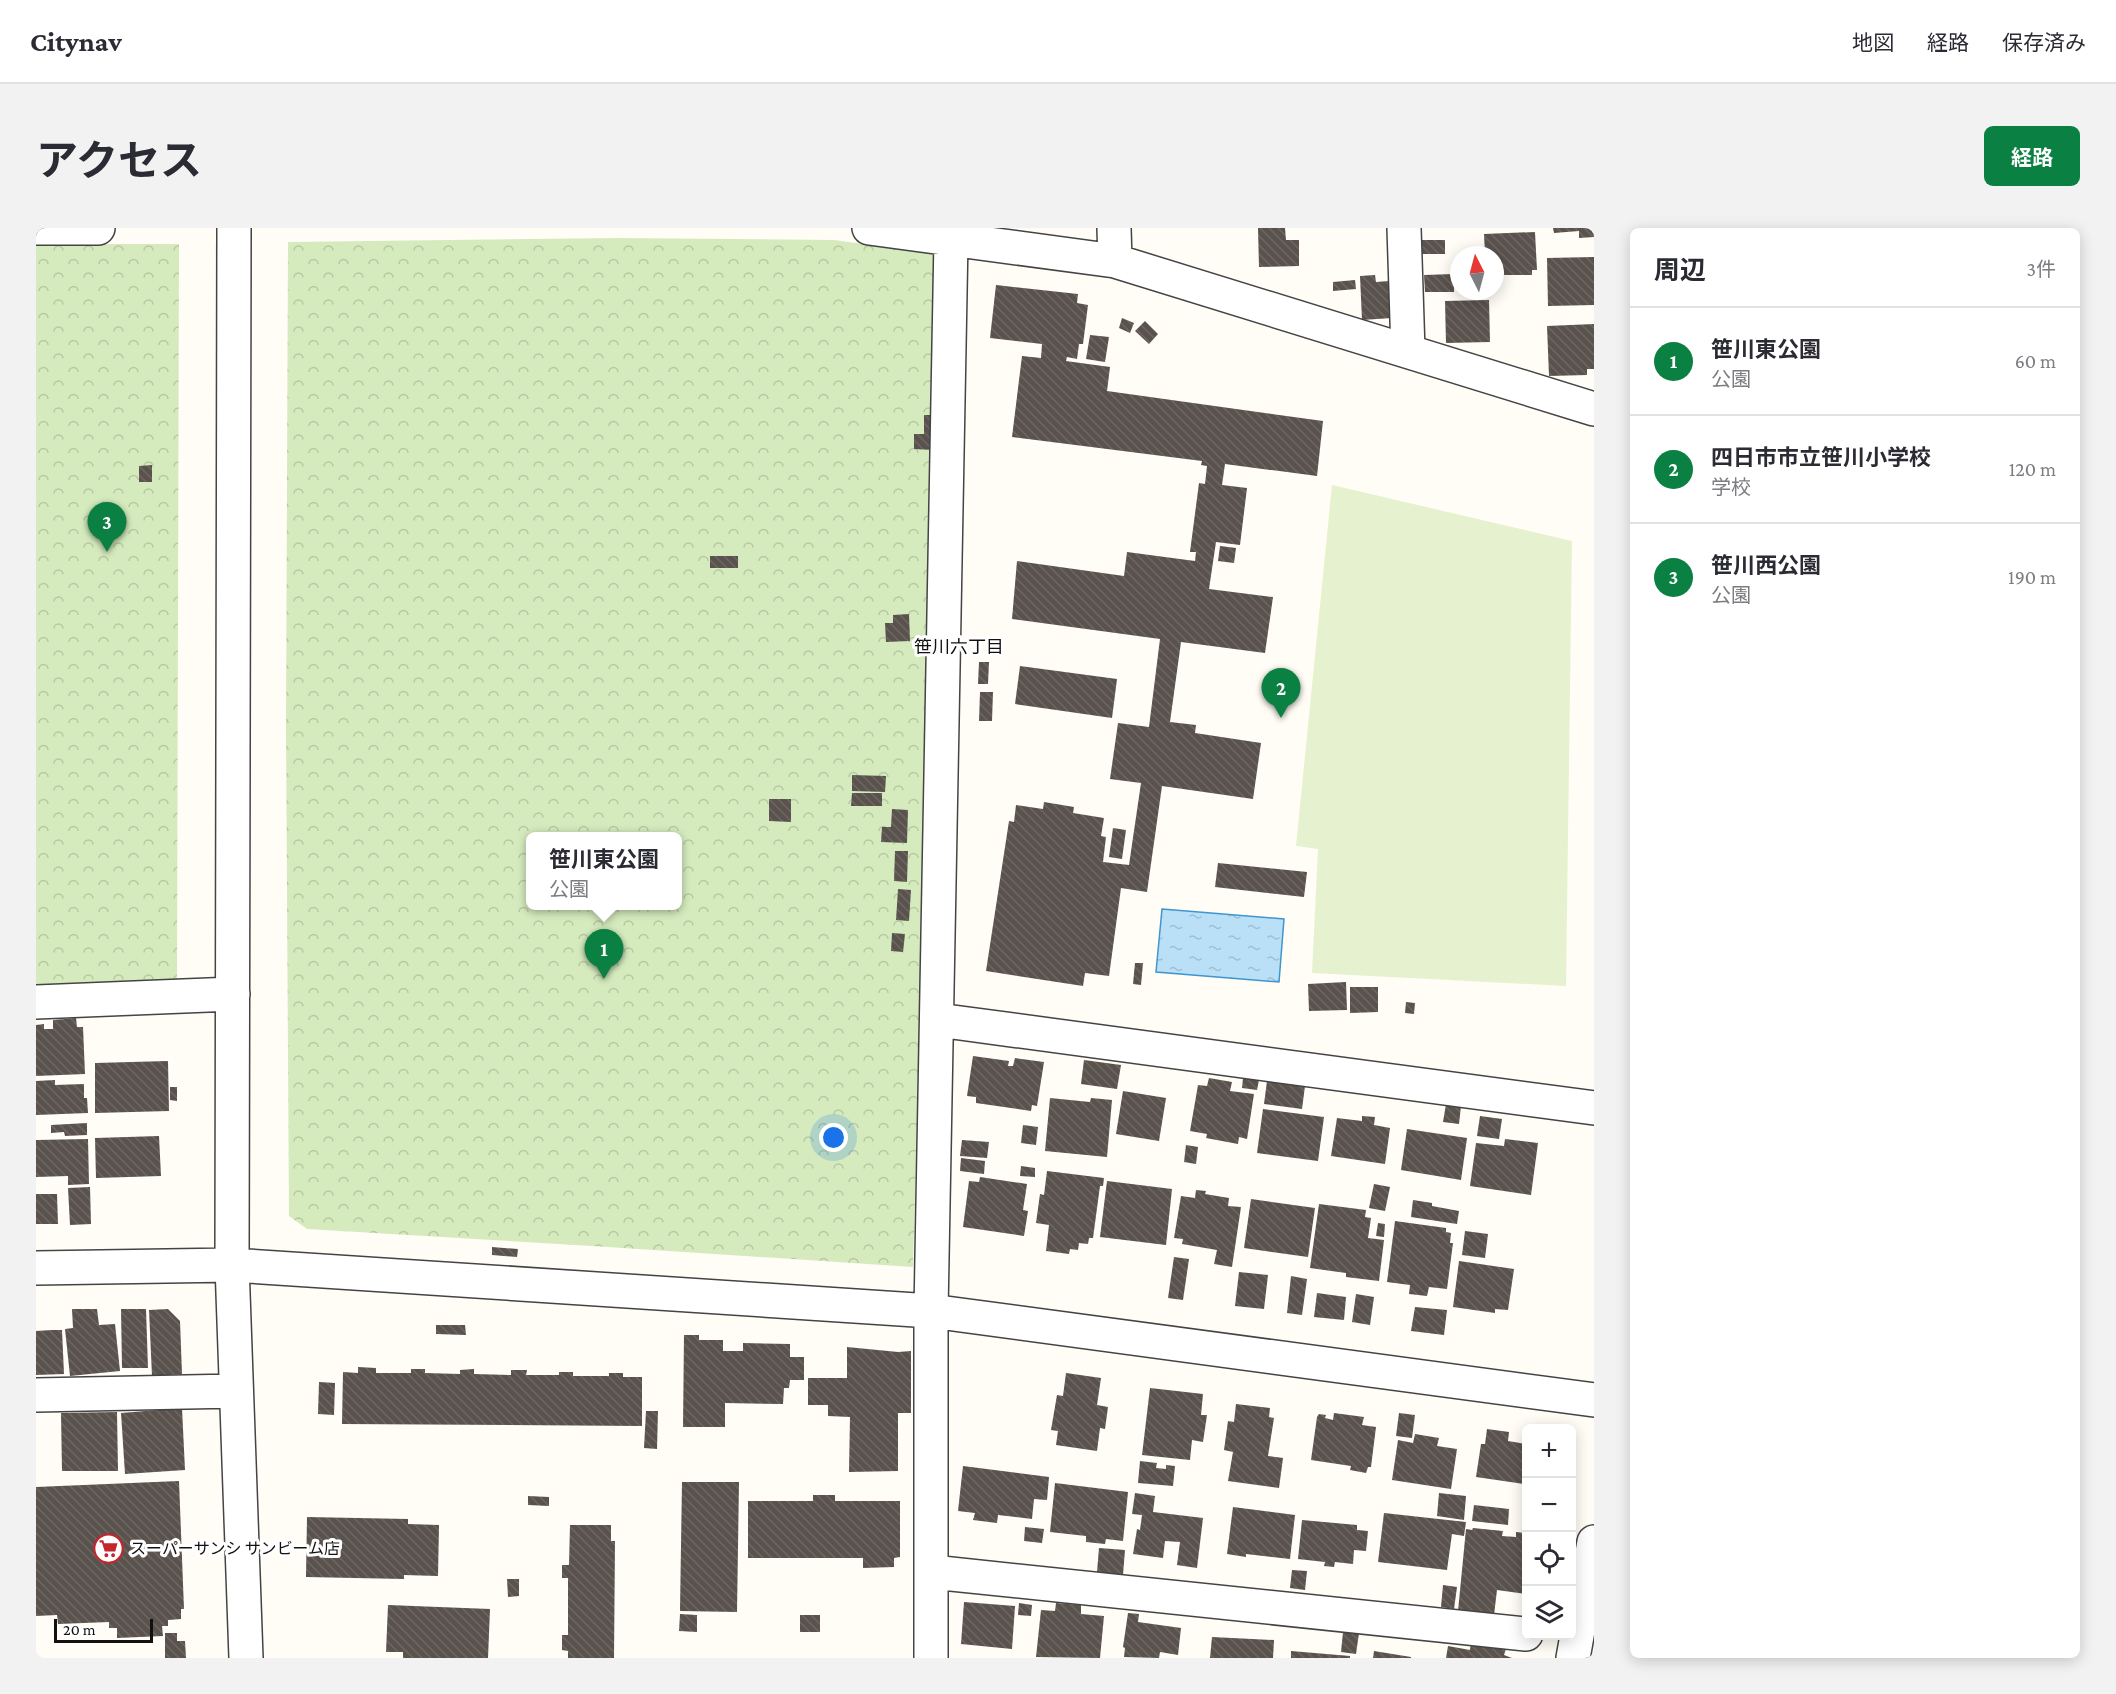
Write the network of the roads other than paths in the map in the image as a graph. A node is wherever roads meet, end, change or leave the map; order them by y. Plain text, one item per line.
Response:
1 (36, 228) edge
2 (98, 228) edge
3 (234, 228) edge
4 (869, 228) edge
5 (1114, 228) edge
6 (1404, 228) edge
7 (951, 240) junction
8 (1115, 261) junction
9 (1408, 351) junction
10 (1594, 409) edge
11 (233, 994) junction
12 (36, 1002) edge
13 (938, 1020) junction
14 (1594, 1108) edge
15 (232, 1265) junction
16 (36, 1268) edge
17 (931, 1311) junction
18 (236, 1390) junction
19 (36, 1395) edge
20 (1594, 1400) edge
21 (1594, 1542) edge
22 (932, 1572) junction
23 (1522, 1633) edge
24 (1556, 1640) edge
25 (1581, 1647) edge
26 (246, 1658) edge
27 (931, 1658) edge

1 - 2 street
3 - 11 street
4 - 7 street
5 - 8 street
6 - 9 street
7 - 8 street
7 - 13 street
8 - 9 street
9 - 10 street
11 - 12 street
11 - 15 street
13 - 14 street
13 - 17 street
15 - 16 street
15 - 17 street
15 - 18 street
17 - 20 street
17 - 22 street
18 - 19 street
18 - 26 street
21 - 25 street
22 - 23 street
22 - 27 street
24 - 25 street

